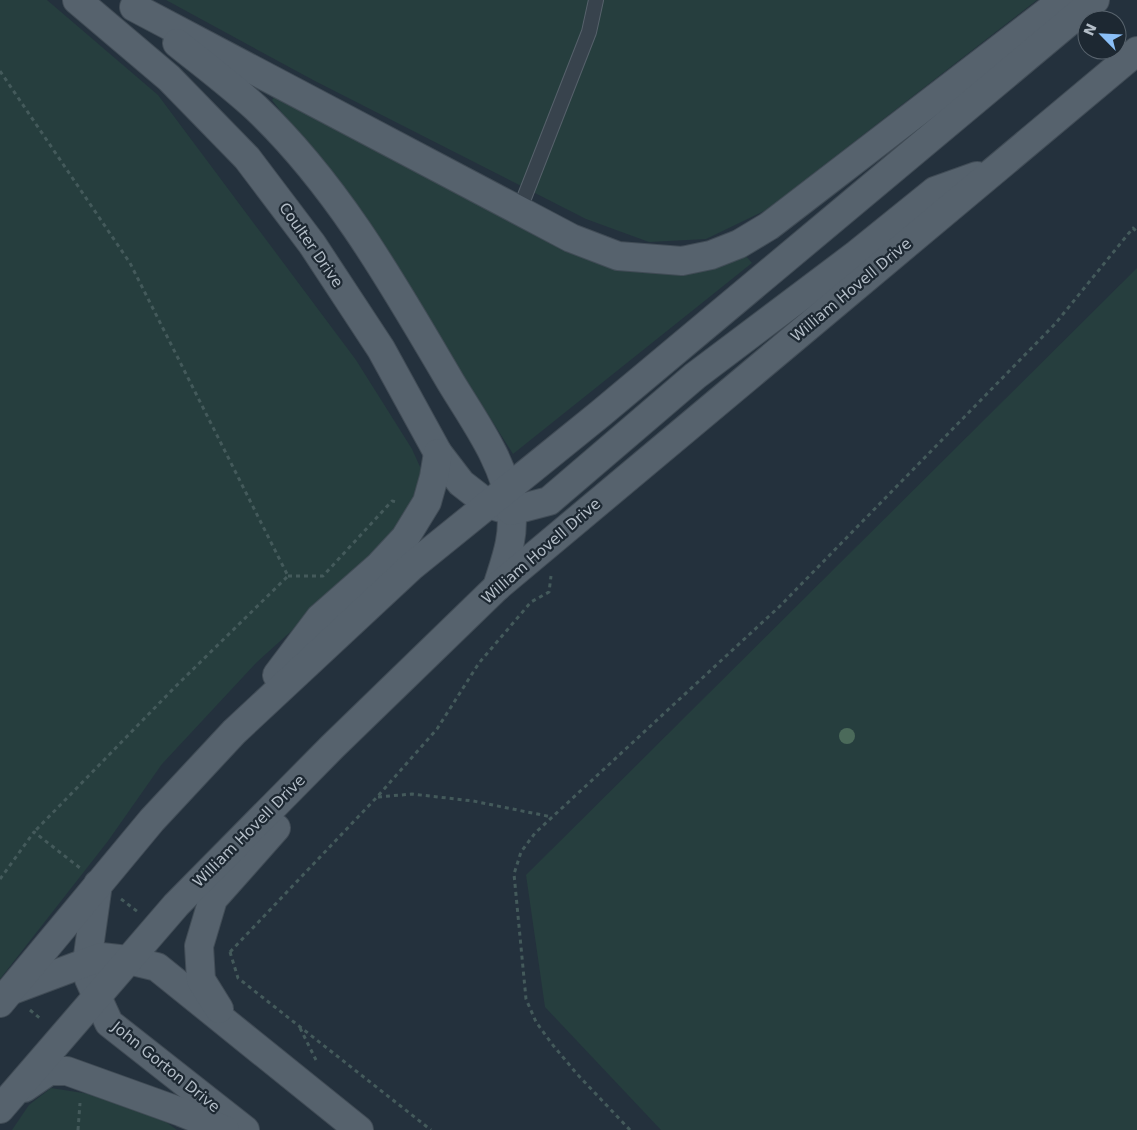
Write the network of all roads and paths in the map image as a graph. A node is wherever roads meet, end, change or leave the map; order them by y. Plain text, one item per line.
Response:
1 (77, 0) edge
2 (596, 0) edge
3 (1063, 0) edge
4 (1096, 0) edge
5 (129, 3) edge
6 (1137, 51) edge
7 (0, 71) edge
8 (995, 169) junction
9 (519, 211) junction
10 (1137, 232) edge
11 (438, 453) junction
12 (502, 501) junction
13 (399, 502) dead end
14 (288, 576) junction
15 (497, 587) junction
16 (531, 602) dead end
17 (234, 732) junction
18 (332, 747) junction
19 (377, 797) junction
20 (552, 818) junction
21 (34, 832) junction
22 (93, 878) junction
23 (0, 879) edge
24 (157, 927) junction
25 (128, 960) junction
26 (86, 962) junction
27 (96, 997) junction
28 (4, 998) edge
29 (227, 1023) junction
30 (80, 1102) dead end
31 (4, 1104) edge
32 (78, 1130) edge
33 (225, 1130) edge
34 (245, 1130) edge
35 (360, 1130) edge
36 (431, 1130) edge
37 (630, 1130) edge

1 - 11 main road, Coulter Drive
2 - 9 lane
3 - 9 main road
4 - 12 main road
5 - 9 main road
5 - 12 main road
6 - 8 main road, William Hovell Drive
7 - 14 path
8 - 12 main road
8 - 15 main road, William Hovell Drive
10 - 20 path
11 - 12 main road, Coulter Drive
11 - 17 main road
12 - 15 main road
12 - 17 main road
13 - 14 path
14 - 21 path
15 - 18 main road, William Hovell Drive
16 - 19 path
17 - 22 main road
18 - 24 main road, William Hovell Drive
18 - 29 main road
19 - 20 path
19 - 36 path
20 - 37 path
21 - 22 path
21 - 23 path
22 - 24 path
22 - 26 main road
22 - 28 main road
24 - 25 main road, William Hovell Drive
25 - 26 main road
25 - 27 main road, William Hovell Drive
25 - 29 main road
26 - 27 main road, John Gorton Drive
26 - 28 main road
27 - 31 main road, William Hovell Drive
27 - 34 main road, John Gorton Drive
29 - 35 main road
30 - 32 path
31 - 33 main road

